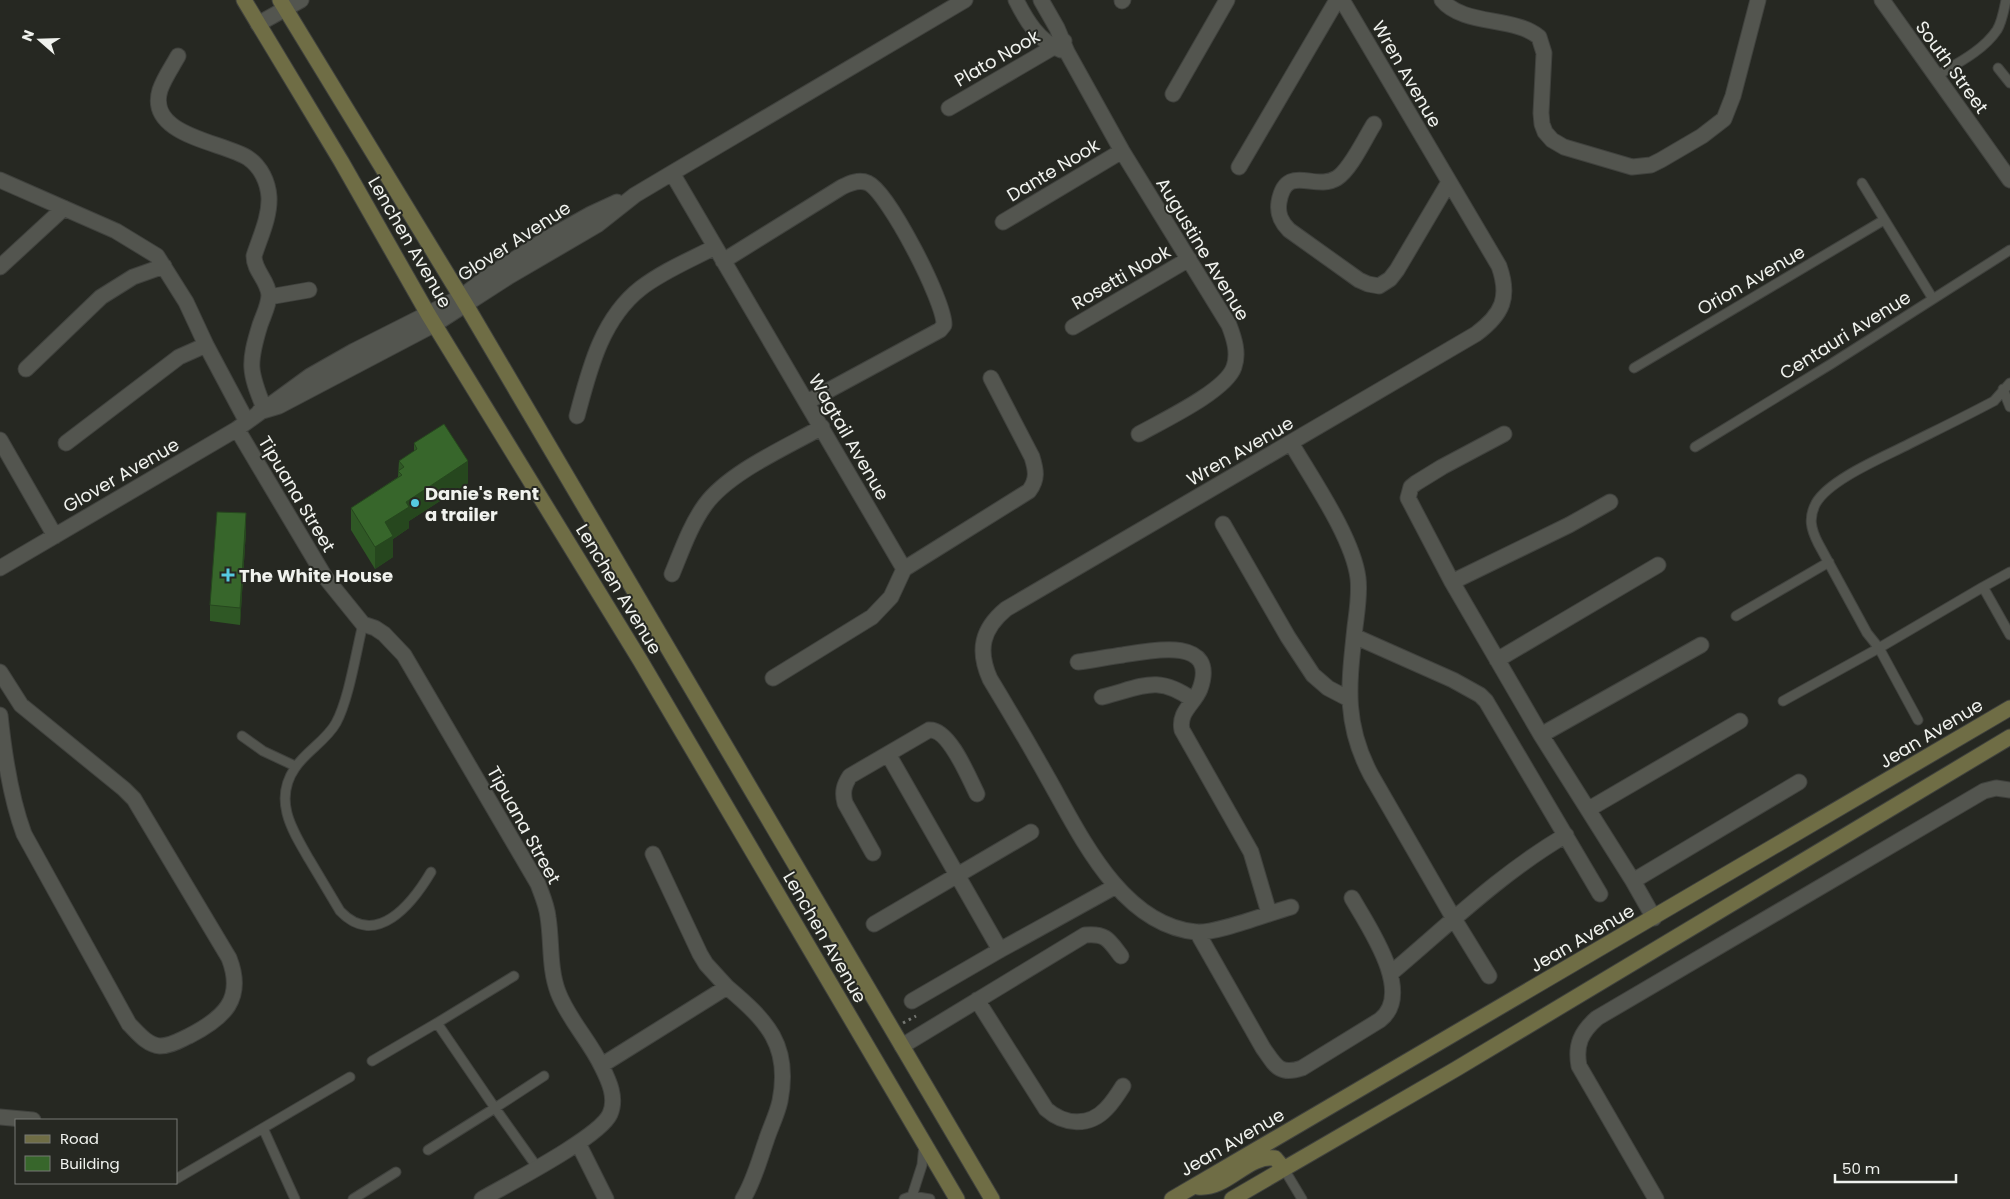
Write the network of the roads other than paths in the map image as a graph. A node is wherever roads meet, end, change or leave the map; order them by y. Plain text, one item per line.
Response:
1 (244, 0) edge
2 (301, 0) edge
3 (965, 0) edge
4 (1016, 0) edge
5 (1041, 0) edge
6 (1227, 0) edge
7 (1337, 0) edge
8 (1342, 0) edge
9 (1442, 0) edge
10 (1758, 0) edge
11 (1882, 0) edge
12 (2006, 0) edge
13 (283, 4) edge
14 (258, 24) junction
15 (1061, 47) junction
16 (178, 56) dead end
17 (1998, 68) dead end
18 (1936, 76) junction
19 (2010, 83) edge
20 (1173, 94) dead end
21 (949, 108) dead end
22 (1374, 124) dead end
23 (1122, 151) junction
24 (1239, 167) dead end
25 (672, 173) junction
26 (0, 180) edge
27 (2010, 180) edge
28 (1449, 182) junction
29 (1862, 183) dead end
30 (64, 208) junction
31 (1884, 220) junction
32 (1003, 222) dead end
33 (714, 247) junction
34 (2010, 250) edge
35 (1189, 259) junction
36 (723, 262) junction
37 (164, 266) junction
38 (0, 267) edge
39 (309, 290) dead end
40 (269, 297) junction
41 (1933, 299) junction
42 (464, 301) junction
43 (431, 319) junction
44 (1073, 327) dead end
45 (206, 345) junction
46 (1634, 368) dead end
47 (26, 369) dead end
48 (991, 378) dead end
49 (2006, 386) edge
50 (1994, 401) junction
51 (807, 402) junction
52 (2010, 406) edge
53 (254, 416) junction
54 (577, 416) dead end
55 (822, 427) junction
56 (1139, 434) dead end
57 (1504, 434) dead end
58 (0, 440) edge
59 (66, 443) dead end
60 (1291, 443) junction
61 (1695, 447) dead end
62 (1610, 502) dead end
63 (1223, 524) dead end
64 (55, 536) junction
65 (1829, 562) junction
66 (1658, 565) dead end
67 (0, 568) edge
68 (904, 569) junction
69 (2010, 572) edge
70 (672, 574) dead end
71 (1452, 582) junction
72 (1983, 587) junction
73 (1736, 616) dead end
74 (363, 624) junction
75 (2010, 635) edge
76 (1354, 636) junction
77 (1701, 645) dead end
78 (1879, 648) junction
79 (1497, 660) junction
80 (1078, 662) dead end
81 (0, 672) edge
82 (773, 678) dead end
83 (1102, 697) dead end
84 (1348, 699) junction
85 (1193, 700) junction
86 (1783, 701) dead end
87 (2010, 708) edge
88 (0, 715) edge
89 (1918, 720) dead end
90 (1740, 721) dead end
91 (1983, 724) junction
92 (1541, 735) junction
93 (242, 736) dead end
94 (2010, 737) edge
95 (1996, 745) junction
96 (888, 754) junction
97 (296, 766) junction
98 (1798, 782) dead end
99 (2010, 790) edge
100 (978, 794) dead end
101 (1589, 809) junction
102 (1031, 832) dead end
103 (1566, 835) junction
104 (873, 853) dead end
105 (653, 854) dead end
106 (431, 872) dead end
107 (956, 875) junction
108 (1633, 881) junction
109 (1116, 886) junction
110 (1600, 894) dead end
111 (1352, 898) dead end
112 (1291, 907) dead end
113 (1269, 913) junction
114 (1654, 918) junction
115 (1454, 920) junction
116 (874, 924) dead end
117 (1197, 932) junction
118 (1000, 950) junction
119 (1121, 956) dead end
120 (1390, 974) junction
121 (514, 976) dead end
122 (1489, 976) dead end
123 (727, 987) junction
124 (977, 1000) junction
125 (912, 1001) dead end
126 (437, 1023) junction
127 (902, 1046) junction
128 (372, 1061) dead end
129 (602, 1065) junction
130 (544, 1076) dead end
131 (350, 1077) dead end
132 (1123, 1086) dead end
133 (495, 1108) junction
134 (0, 1117) edge
135 (22, 1119) edge
136 (263, 1128) junction
137 (924, 1142) junction
138 (578, 1143) junction
139 (428, 1150) dead end
140 (537, 1167) junction
141 (1284, 1169) junction
142 (396, 1172) dead end
143 (178, 1178) edge
144 (1194, 1187) junction
145 (908, 1197) edge
146 (296, 1199) edge
147 (353, 1199) edge
148 (482, 1199) edge
149 (606, 1199) edge
150 (744, 1199) edge
151 (930, 1199) edge
152 (957, 1199) edge
153 (992, 1199) edge
154 (1172, 1199) edge
155 (1232, 1199) edge
156 (1302, 1199) edge
157 (1656, 1199) edge

1 - 14 main road, Lenchen Avenue
2 - 13 street
3 - 25 street, Glover Avenue
4 - 15 street, Augustine Avenue
5 - 15 street, Augustine Avenue
6 - 20 street
7 - 24 street
8 - 28 street, Wren Avenue
9 - 10 street
11 - 18 street, South Street
12 - 18 lane
13 - 14 street
13 - 42 main road, Lenchen Avenue
14 - 43 main road, Lenchen Avenue
15 - 21 street, Plato Nook
15 - 23 street, Augustine Avenue
16 - 40 street
17 - 19 lane
18 - 27 street, South Street
22 - 28 street
23 - 32 street, Dante Nook
23 - 35 street, Augustine Avenue
25 - 33 street, Wagtail Avenue
25 - 42 street, Glover Avenue
26 - 30 street
28 - 60 street, Wren Avenue
29 - 31 lane
30 - 37 street
30 - 38 street
31 - 41 lane
31 - 46 lane, Orion Avenue
33 - 36 street, Wagtail Avenue
33 - 54 street
34 - 41 lane, Centauri Avenue
35 - 44 street, Rosetti Nook
35 - 56 street, Augustine Avenue
36 - 51 street, Wagtail Avenue
36 - 51 street
37 - 45 street
37 - 47 street
39 - 40 street
40 - 53 street
41 - 61 lane, Centauri Avenue
42 - 43 street, Glover Avenue
42 - 127 main road, Lenchen Avenue
43 - 53 street, Glover Avenue
43 - 137 main road, Lenchen Avenue
45 - 53 street
45 - 59 street
48 - 68 street
49 - 50 lane
49 - 52 lane
50 - 52 lane
50 - 65 lane
51 - 55 street, Wagtail Avenue
53 - 64 street, Glover Avenue
53 - 74 street, Tipuana Street
55 - 68 street, Wagtail Avenue
55 - 70 street
57 - 71 street
58 - 64 street
60 - 76 street
60 - 109 street, Wren Avenue
62 - 71 street
63 - 84 street
64 - 67 street, Glover Avenue
65 - 73 lane
65 - 78 lane
66 - 79 street
68 - 82 street
69 - 72 lane
71 - 79 street
72 - 75 lane
72 - 78 lane
74 - 97 lane
74 - 129 street, Tipuana Street
76 - 84 street
76 - 103 street
77 - 92 street
78 - 86 lane
78 - 89 lane
79 - 92 street
80 - 85 street
81 - 88 street
83 - 85 street
84 - 115 street
85 - 113 street
87 - 91 main road, Jean Avenue
90 - 101 street
91 - 95 main road
91 - 114 main road, Jean Avenue
92 - 101 street
93 - 97 lane
94 - 95 main road
95 - 141 main road
96 - 100 street
96 - 104 street
96 - 107 street
97 - 106 lane
98 - 108 street
99 - 157 street
101 - 108 street
102 - 107 street
103 - 110 street
103 - 115 street
105 - 123 street
107 - 116 street
107 - 118 street
108 - 114 street
109 - 117 street, Wren Avenue
109 - 118 street
111 - 120 street
112 - 113 street
113 - 117 street
114 - 144 main road, Jean Avenue
115 - 120 street
115 - 122 street
117 - 120 street
118 - 125 street
119 - 124 street
121 - 126 lane
123 - 129 street
123 - 150 street
124 - 127 street
124 - 132 street
126 - 128 lane
126 - 133 lane
127 - 153 main road, Lenchen Avenue
129 - 138 street, Tipuana Street
130 - 133 lane
131 - 136 lane
133 - 139 lane
133 - 140 lane
134 - 135 street
136 - 143 lane
136 - 146 lane
137 - 145 lane
137 - 152 main road, Lenchen Avenue
138 - 140 street, Tipuana Street
138 - 149 street
140 - 148 street, Tipuana Street
141 - 144 main road
141 - 155 main road
141 - 156 lane
142 - 147 lane
144 - 154 main road, Jean Avenue
145 - 151 lane

